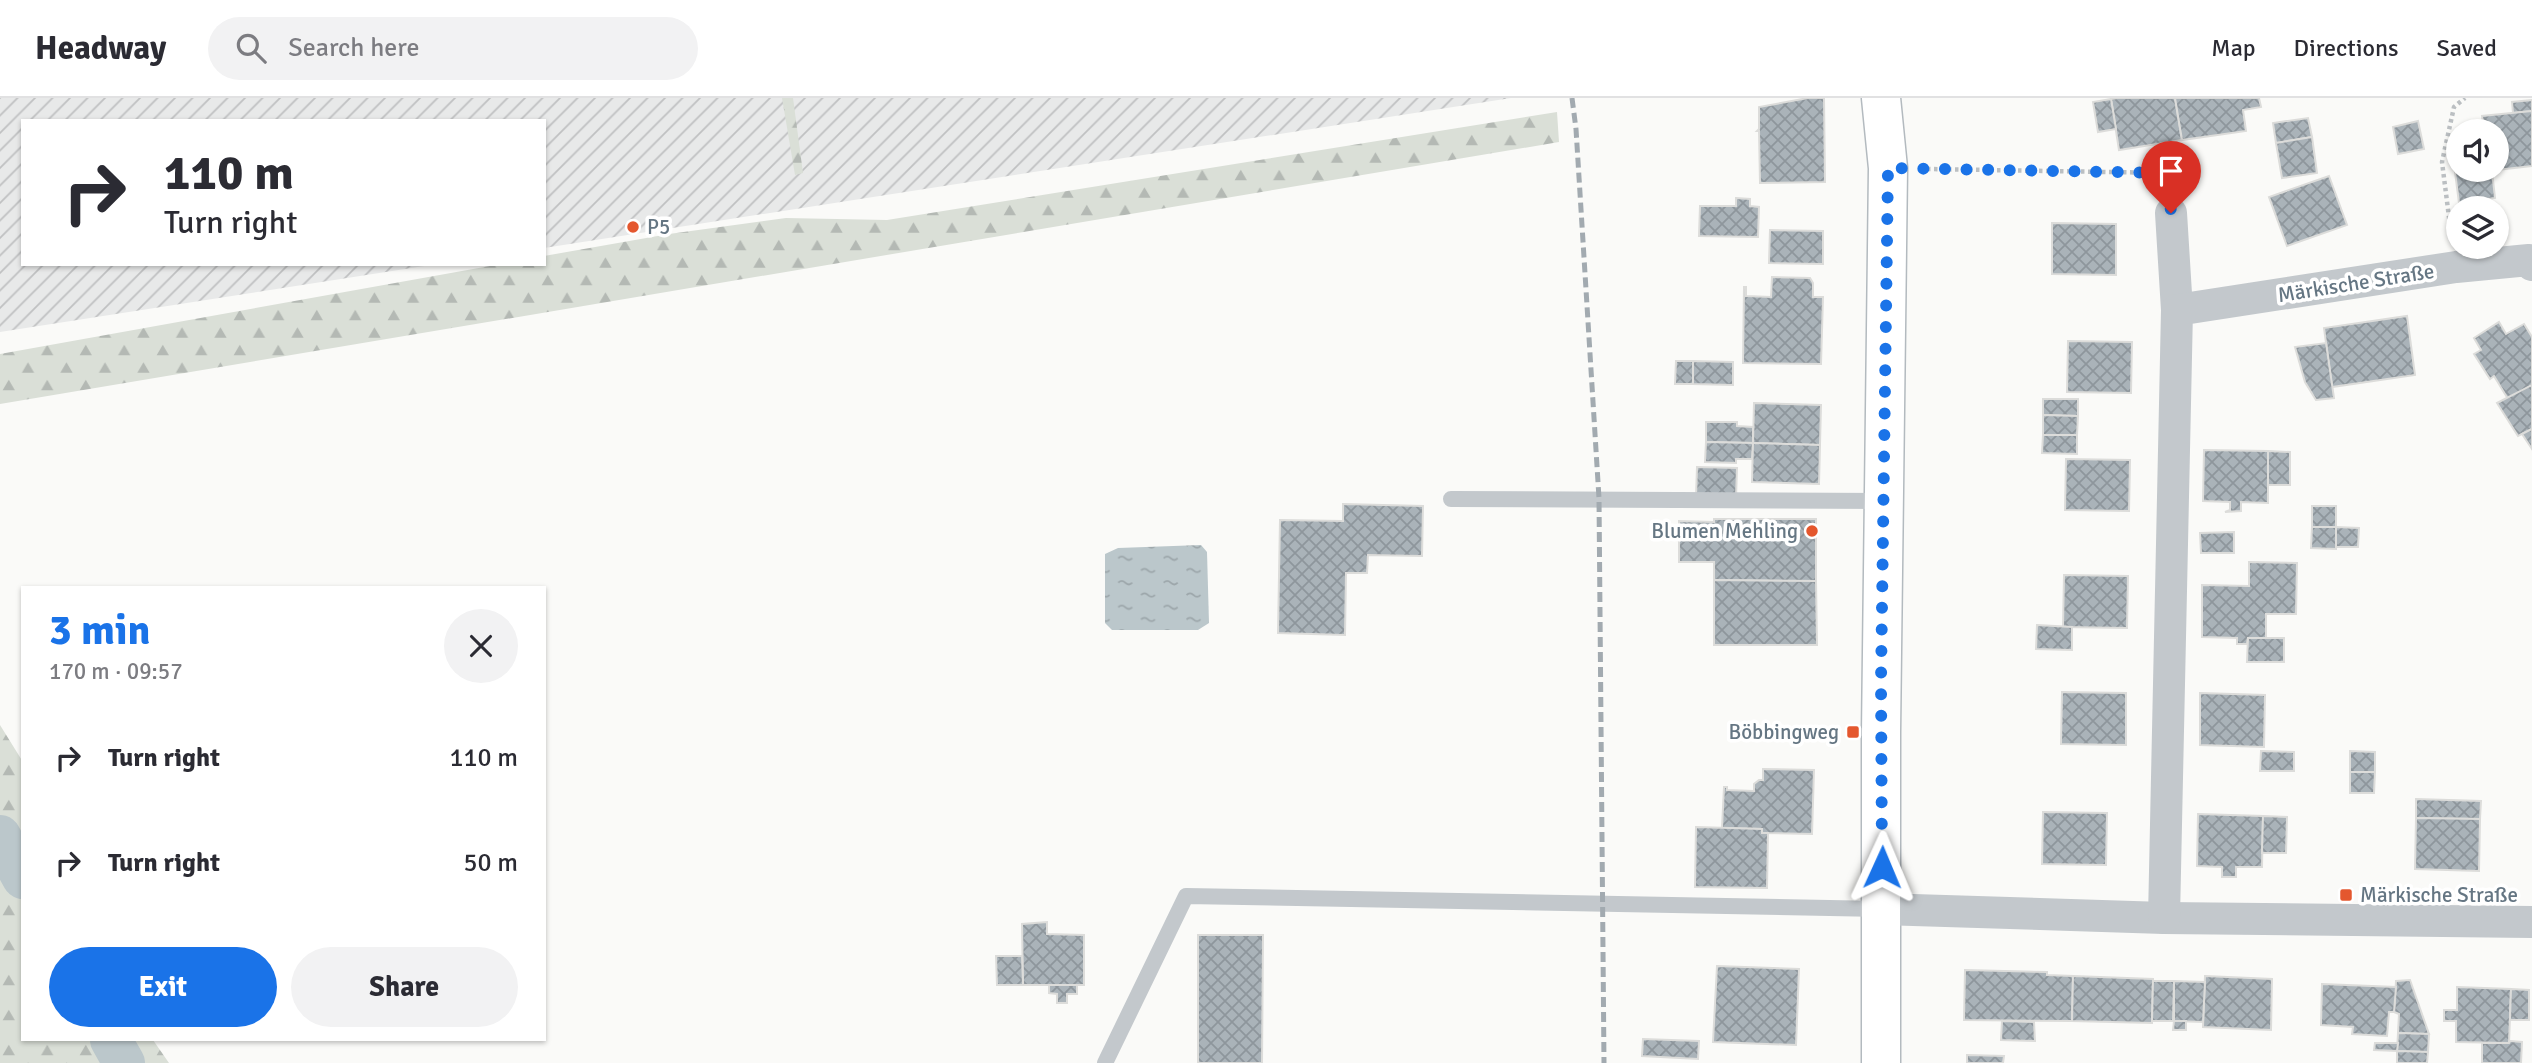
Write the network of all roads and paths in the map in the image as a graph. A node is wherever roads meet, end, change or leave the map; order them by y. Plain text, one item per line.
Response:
1 (1881, 98) edge
2 (2465, 98) edge
3 (1888, 168) junction
4 (2171, 213) joint
5 (2532, 265) edge
6 (2456, 267) junction
7 (2178, 310) junction
8 (1451, 499) dead end
9 (1883, 501) junction
10 (1881, 909) junction
11 (2164, 918) junction
12 (2532, 922) edge
13 (1105, 1063) edge
14 (1881, 1063) edge

1 - 3 main road
2 - 6 path
3 - 4 path
3 - 9 main road
4 - 7 street
5 - 6 street, Märkische Straße
6 - 7 street, Märkische Straße
7 - 11 street
8 - 9 lane
9 - 10 main road
10 - 11 street
10 - 13 lane
10 - 14 main road
11 - 12 street

